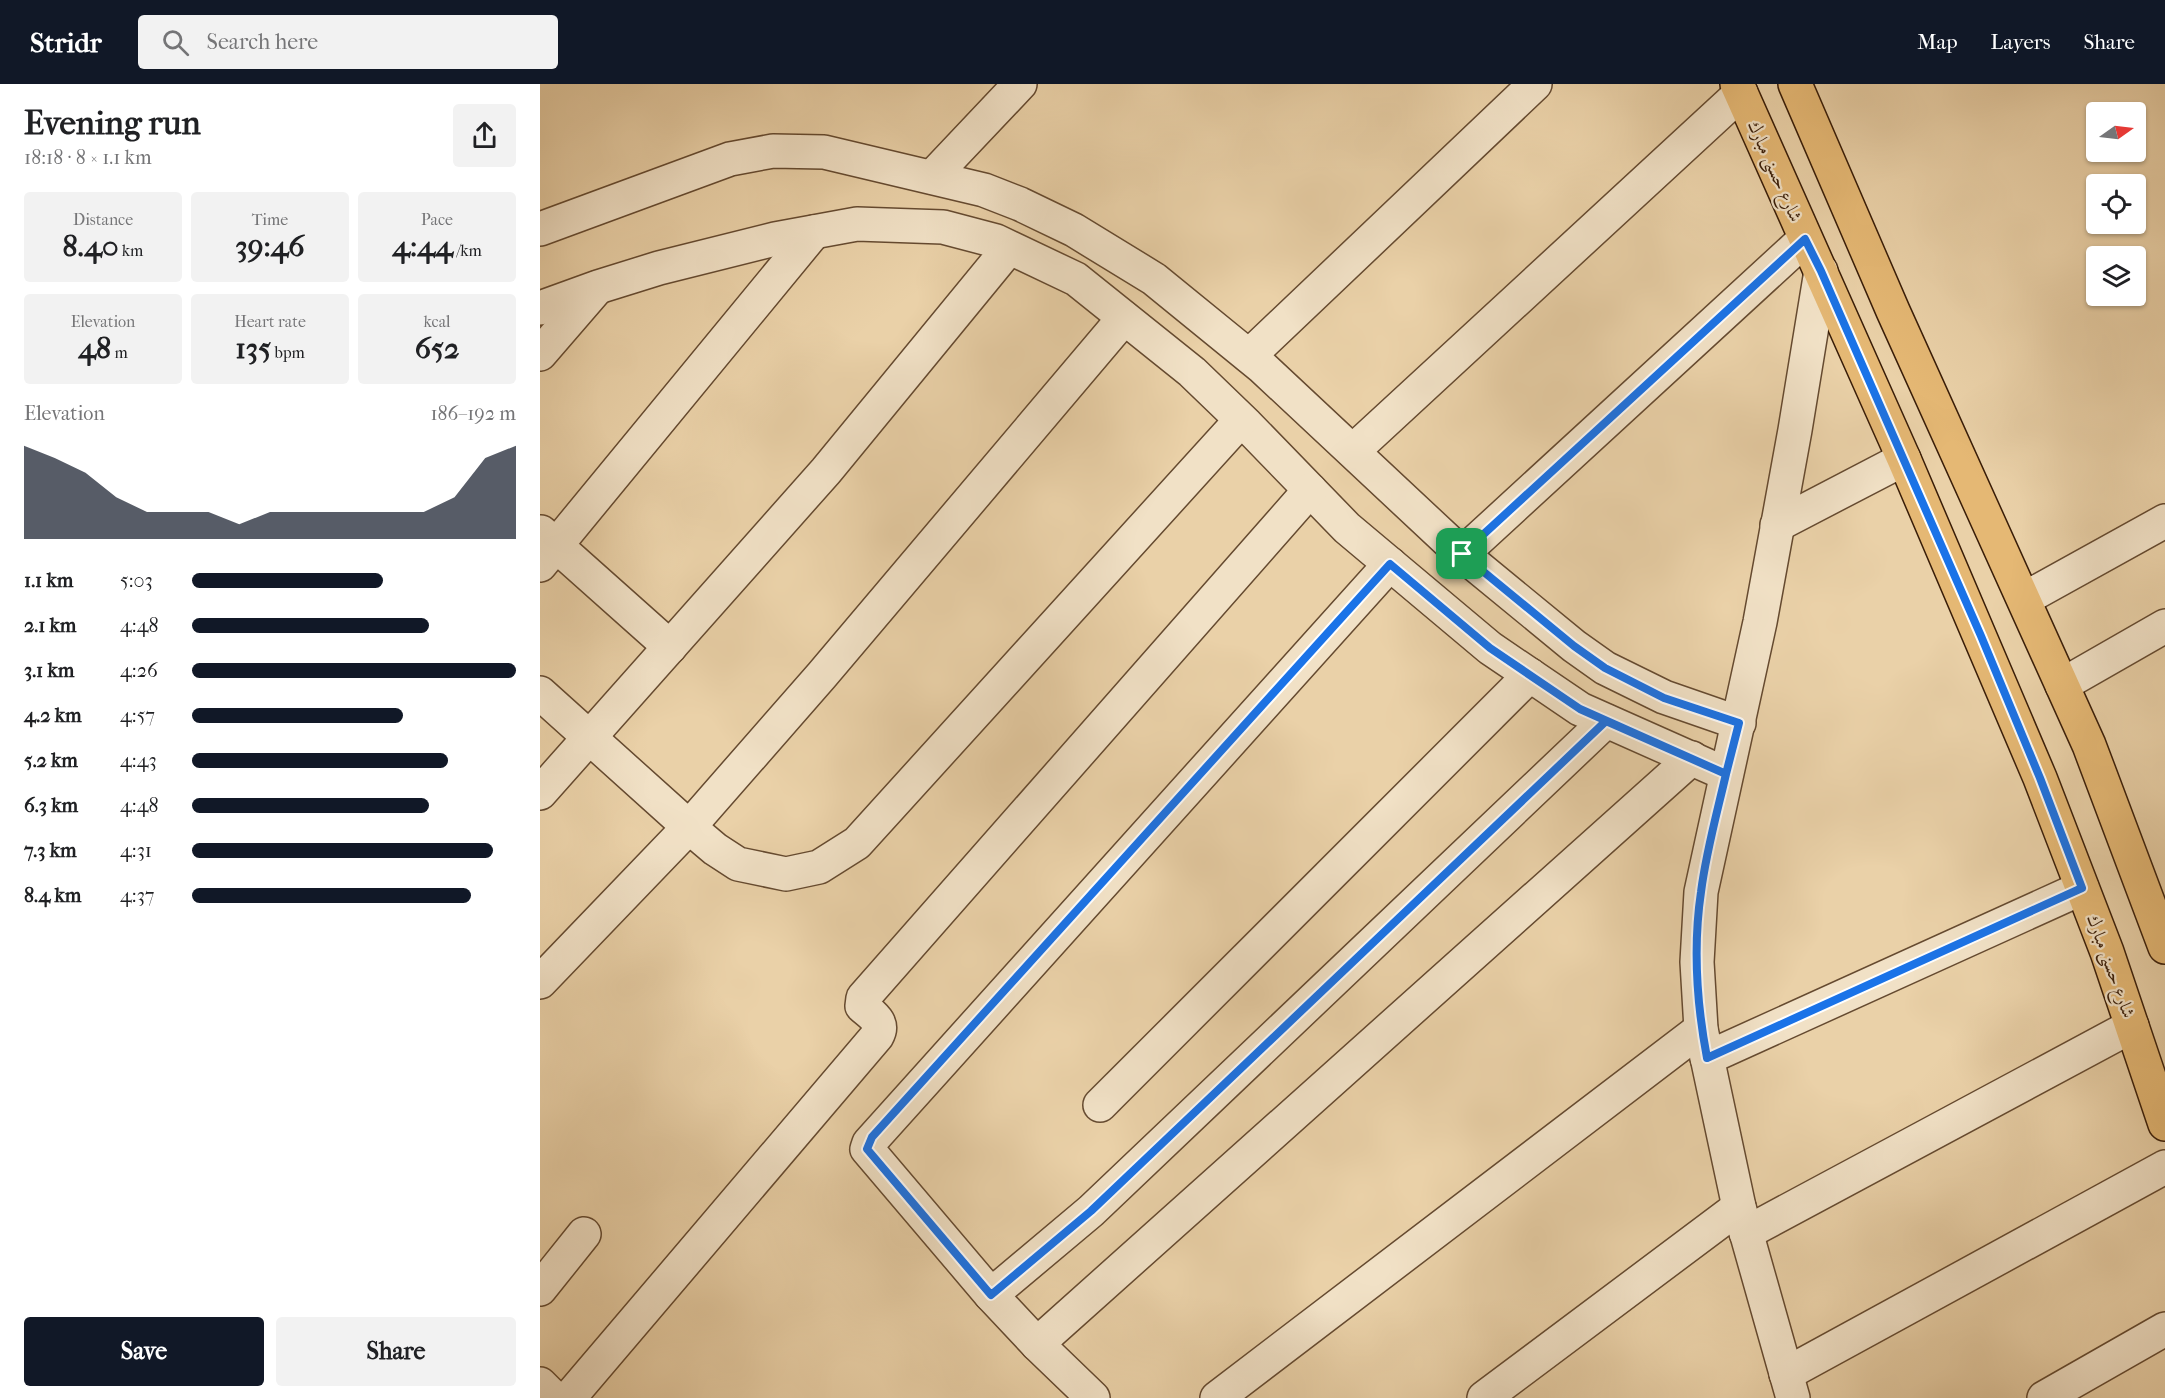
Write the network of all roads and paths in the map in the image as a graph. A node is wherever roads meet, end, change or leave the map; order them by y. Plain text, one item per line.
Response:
1 (1020, 84) edge
2 (1535, 84) edge
3 (1795, 84) edge
4 (1739, 89) edge
5 (932, 177) junction
6 (540, 229) edge
7 (814, 232) junction
8 (1805, 239) junction
9 (1009, 248) junction
10 (1821, 271) junction
11 (598, 287) junction
12 (540, 308) edge
13 (1124, 318) junction
14 (540, 354) edge
15 (1249, 356) junction
16 (1242, 420) junction
17 (1353, 451) junction
18 (1904, 459) junction
19 (1310, 490) junction
20 (2165, 521) edge
21 (1778, 525) junction
22 (546, 547) edge
23 (1462, 554) junction
24 (1390, 564) junction
25 (2024, 598) junction
26 (2165, 626) edge
27 (670, 647) junction
28 (1530, 675) junction
29 (2062, 685) junction
30 (540, 693) edge
31 (1606, 721) junction
32 (1739, 723) junction
33 (589, 738) junction
34 (1692, 758) junction
35 (1726, 774) junction
36 (540, 793) edge
37 (689, 827) junction
38 (2082, 888) junction
39 (2165, 948) edge
40 (540, 982) edge
41 (2132, 1026) junction
42 (1704, 1044) junction
43 (1100, 1105) dead end
44 (2165, 1124) edge
45 (2165, 1167) edge
46 (1743, 1220) junction
47 (584, 1234) dead end
48 (540, 1289) edge
49 (991, 1295) junction
50 (2165, 1329) edge
51 (1037, 1344) junction
52 (540, 1384) edge
53 (1790, 1386) edge
54 (554, 1398) edge
55 (569, 1398) edge
56 (1093, 1398) edge
57 (1217, 1398) edge
58 (1484, 1398) edge
59 (2044, 1398) edge

1 - 5 street
2 - 15 street
3 - 25 main road
4 - 8 main road, شارع حسنى مبارك
4 - 17 street
5 - 6 street
5 - 15 street
7 - 9 street
7 - 11 street
7 - 22 street
8 - 10 main road, شارع حسنى مبارك
8 - 23 street
9 - 13 street
9 - 27 street
10 - 18 main road, شارع حسنى مبارك
10 - 21 street
11 - 12 street
11 - 14 street
13 - 16 street
13 - 37 street
15 - 17 street
16 - 19 street
16 - 37 street
17 - 23 street
18 - 21 street
18 - 38 main road, شارع حسنى مبارك
19 - 24 street
19 - 55 street
20 - 25 street
21 - 32 street
22 - 27 street
23 - 32 street
24 - 28 street
24 - 49 street
25 - 29 main road
26 - 29 street
27 - 33 street
28 - 31 street
28 - 43 street
29 - 39 main road
30 - 33 street
31 - 34 street
31 - 49 street
32 - 35 street
33 - 36 street
33 - 37 street
34 - 35 street
34 - 51 street
35 - 42 street
37 - 40 street
38 - 41 main road, شارع حسنى مبارك
38 - 42 street
41 - 44 main road, شارع حسنى مبارك
41 - 46 street
42 - 46 street
42 - 57 street
45 - 53 street
46 - 53 street
46 - 58 street
47 - 48 street
49 - 51 street
50 - 59 street
51 - 56 street
52 - 54 street

